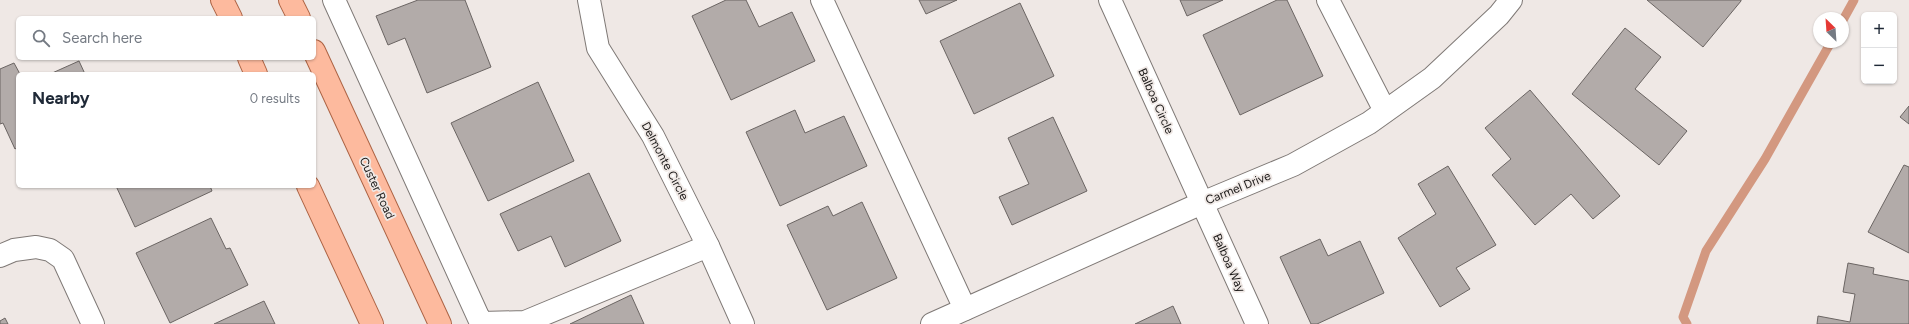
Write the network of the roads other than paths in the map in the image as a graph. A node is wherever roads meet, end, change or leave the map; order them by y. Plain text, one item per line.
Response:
1 (222, 0) edge
2 (290, 0) edge
3 (334, 0) edge
4 (589, 0) edge
5 (822, 0) edge
6 (1110, 0) edge
7 (1328, 0) edge
8 (1511, 0) edge
9 (230, 16) edge
10 (298, 16) edge
11 (316, 56) edge
12 (250, 60) edge
13 (255, 72) edge
14 (1385, 112) junction
15 (309, 188) edge
16 (1202, 203) junction
17 (708, 246) junction
18 (0, 256) edge
19 (964, 309) junction
20 (93, 324) edge
21 (372, 324) edge
22 (440, 324) edge
23 (743, 324) edge
24 (932, 324) edge
25 (1257, 324) edge

1 - 9 main road
2 - 10 main road
3 - 17 street
4 - 17 street, Delmonte Circle
5 - 19 street
6 - 16 street, Balboa Circle
7 - 14 street
8 - 14 street, Carmel Drive
11 - 22 main road, Custer Road
12 - 13 main road
14 - 16 street, Carmel Drive
15 - 21 main road
16 - 19 street, Carmel Drive
16 - 25 street, Balboa Way
17 - 23 street, Delmonte Circle
18 - 20 street
19 - 24 street, Carmel Drive

